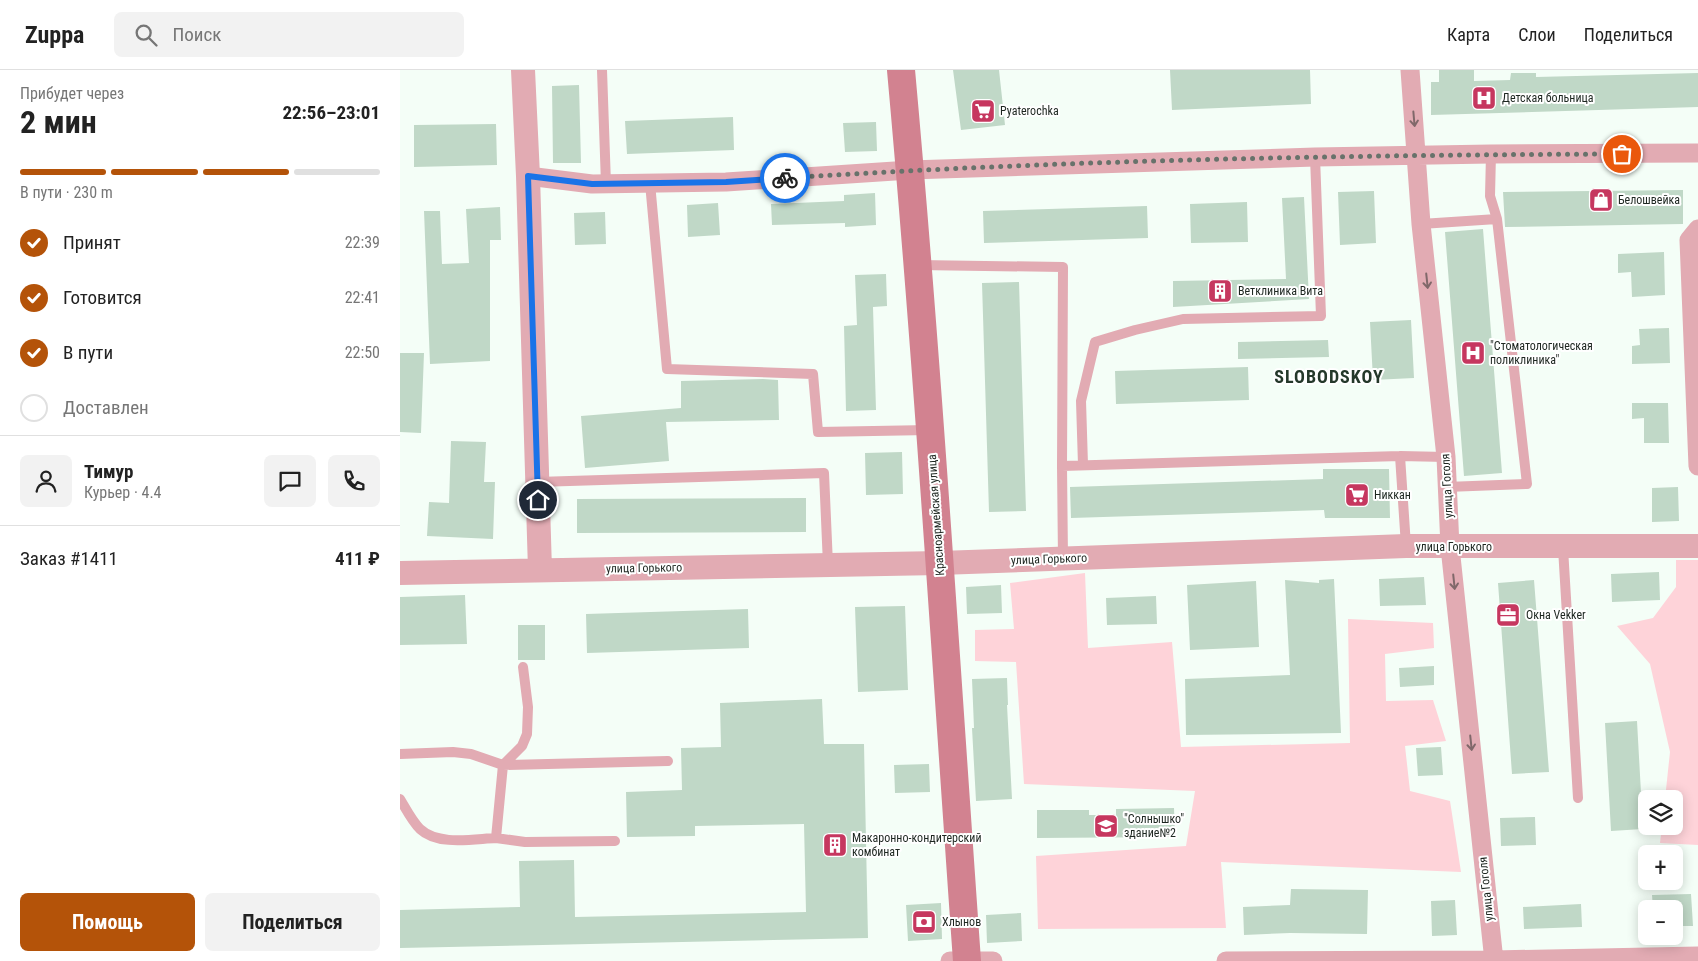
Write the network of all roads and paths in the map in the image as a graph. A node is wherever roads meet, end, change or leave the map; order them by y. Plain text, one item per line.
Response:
1 (523, 70) edge
2 (602, 70) edge
3 (900, 70) edge
4 (1410, 70) edge
5 (1698, 153) edge
6 (1490, 154) junction
7 (1418, 155) junction
8 (1314, 157) junction
9 (910, 170) junction
10 (528, 176) junction
11 (650, 182) junction
12 (606, 184) junction
13 (1497, 219) junction
14 (1422, 224) junction
15 (1698, 229) edge
16 (917, 264) junction
17 (930, 430) junction
18 (1400, 456) junction
19 (1446, 457) junction
20 (1083, 465) junction
21 (1062, 466) junction
22 (1698, 466) edge
23 (537, 482) junction
24 (1446, 487) junction
25 (1406, 546) junction
26 (1698, 546) edge
27 (1450, 547) junction
28 (1563, 548) junction
29 (1063, 559) junction
30 (940, 563) junction
31 (828, 565) junction
32 (540, 570) junction
33 (400, 573) edge
34 (523, 667) dead end
35 (400, 754) edge
36 (668, 761) dead end
37 (504, 765) junction
38 (1578, 798) dead end
39 (400, 799) edge
40 (496, 838) junction
41 (616, 841) dead end
42 (1698, 956) edge
43 (1570, 960) edge
44 (950, 961) edge
45 (967, 961) edge
46 (993, 961) edge
47 (1226, 961) edge
48 (1276, 961) edge
49 (1494, 961) edge

1 - 10 street
2 - 12 lane
3 - 9 main road, Красноармейская улица
4 -> 7 street, улица Гоголя
5 - 6 street
6 - 7 street
6 - 13 lane
7 - 8 street
7 - 14 street, улица Гоголя
8 - 9 street
8 - 20 lane
9 - 11 street
9 - 16 main road, Красноармейская улица
10 - 12 street
10 - 23 street
11 - 12 street
11 - 17 lane
13 - 14 lane
13 - 24 lane
14 -> 19 street, улица Гоголя
15 - 22 street
16 - 17 main road, Красноармейская улица
16 - 21 lane
17 - 30 main road, Красноармейская улица
18 - 19 lane
18 - 20 lane
18 - 25 lane
19 - 24 street, улица Гоголя
20 - 21 lane
21 - 29 lane
23 - 31 lane
23 - 32 street
24 - 27 street, улица Гоголя
25 - 27 street, улица Горького
25 - 29 street, улица Горького
26 - 28 street, улица Горького
27 - 28 street, улица Горького
27 -> 49 street, улица Гоголя
28 - 38 lane
29 - 30 street, улица Горького
30 - 31 street, улица Горького
30 - 45 main road, Красноармейская улица
31 - 32 street, улица Горького
32 - 33 street, улица Горького
34 - 37 lane
35 - 37 lane
36 - 37 lane
37 - 40 lane
39 - 40 lane
40 - 41 lane
42 - 43 street
43 - 49 street
44 - 45 street
45 - 46 street
47 - 48 street
48 - 49 street

